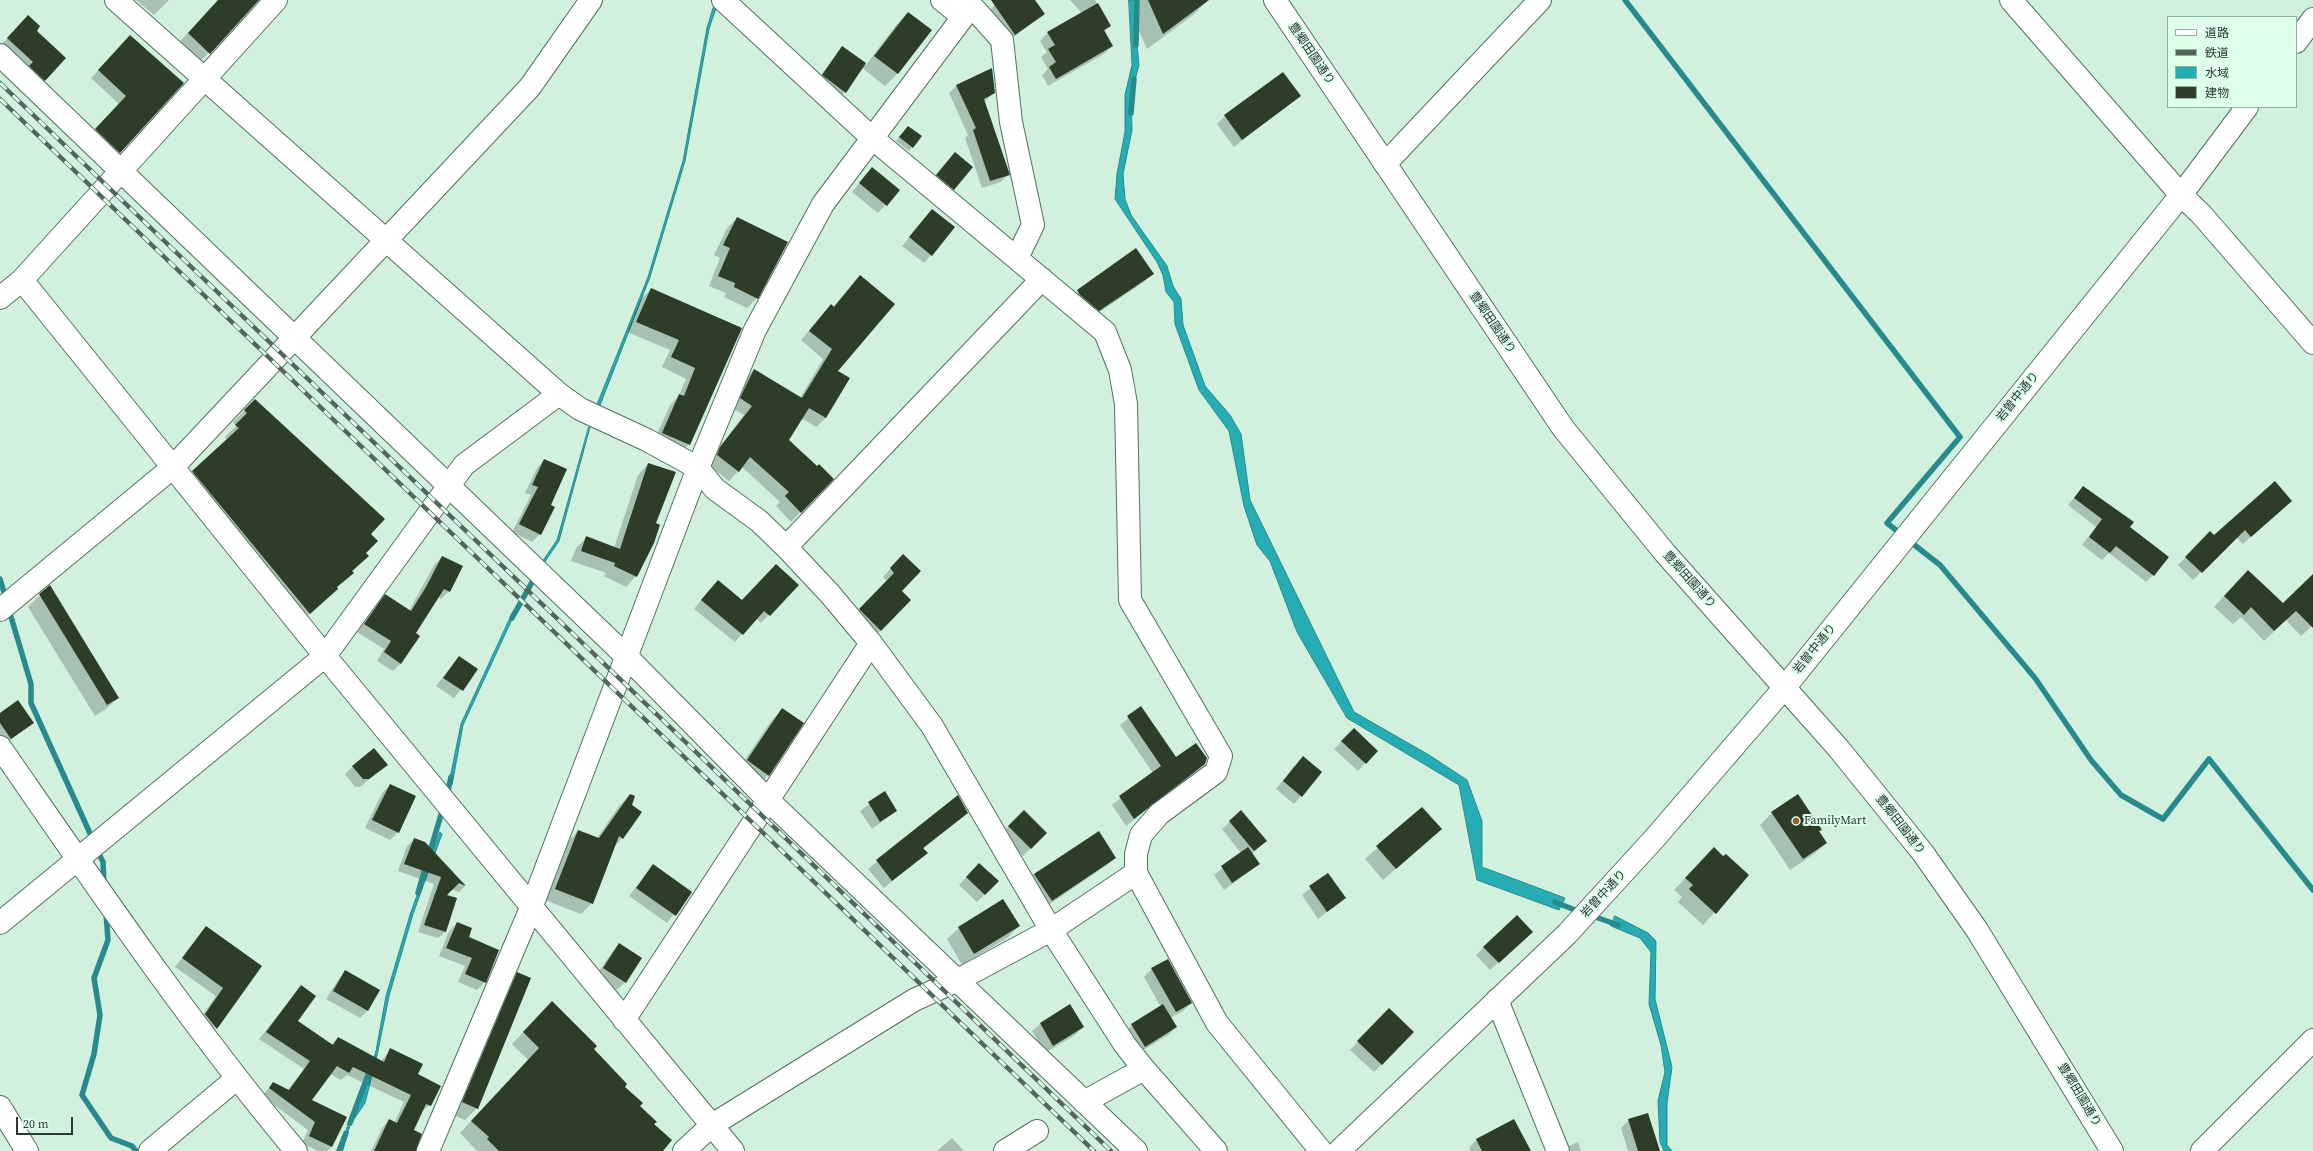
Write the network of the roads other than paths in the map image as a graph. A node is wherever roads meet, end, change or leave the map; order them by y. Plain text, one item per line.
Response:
1 (116, 0) edge
2 (276, 0) edge
3 (591, 0) edge
4 (723, 0) edge
5 (942, 0) edge
6 (1275, 0) edge
7 (1540, 0) edge
8 (2012, 0) edge
9 (967, 6) edge
10 (2313, 19) edge
11 (2297, 41) edge
12 (0, 55) edge
13 (204, 77) junction
14 (2246, 108) edge
15 (871, 137) junction
16 (1385, 164) junction
17 (120, 170) junction
18 (2181, 195) junction
19 (386, 239) junction
20 (1017, 258) junction
21 (1042, 279) junction
22 (22, 280) junction
23 (0, 298) edge
24 (294, 337) junction
25 (2313, 343) edge
26 (559, 394) junction
27 (172, 468) junction
28 (698, 468) junction
29 (449, 485) junction
30 (786, 547) junction
31 (0, 610) edge
32 (871, 643) junction
33 (325, 656) junction
34 (628, 657) junction
35 (1785, 687) junction
36 (0, 747) edge
37 (768, 800) junction
38 (78, 859) junction
39 (1136, 873) junction
40 (531, 908) junction
41 (0, 923) edge
42 (1051, 930) junction
43 (958, 980) junction
44 (1497, 1000) junction
45 (624, 1020) junction
46 (2313, 1040) edge
47 (1144, 1069) junction
48 (236, 1079) junction
49 (1084, 1102) junction
50 (0, 1107) edge
51 (712, 1126) junction
52 (1037, 1131) dead end
53 (27, 1151) edge
54 (150, 1151) edge
55 (296, 1151) edge
56 (428, 1151) edge
57 (684, 1151) edge
58 (733, 1151) edge
59 (1005, 1151) edge
60 (1136, 1151) edge
61 (1216, 1151) edge
62 (1321, 1151) edge
63 (1339, 1151) edge
64 (1558, 1151) edge
65 (2112, 1151) edge
66 (2202, 1151) edge

1 - 13 street
2 - 13 street
3 - 19 street
4 - 15 street
5 - 9 street
6 - 16 street, 豊郷田園通り
7 - 16 street
8 - 18 street
9 - 15 street
9 - 20 street
10 - 11 street
12 - 17 street
13 - 17 street
13 - 19 street
14 - 18 street, 岩曽中通り
15 - 20 street
15 - 28 street
16 - 35 street, 豊郷田園通り
17 - 22 street
17 - 24 street
18 - 25 street
18 - 35 street, 岩曽中通り
19 - 24 street
19 - 26 street
20 - 21 street
21 - 30 street
21 - 39 street
22 - 23 street
22 - 27 street
24 - 27 street
24 - 29 street
26 - 28 street
26 - 29 street
27 - 31 street
27 - 33 street
28 - 30 street
28 - 34 street
29 - 33 street
29 - 34 street
30 - 32 street
32 - 37 street
32 - 42 street
33 - 38 street
33 - 40 street
34 - 37 street
34 - 40 street
35 - 44 street, 岩曽中通り
35 - 65 street, 豊郷田園通り
36 - 38 street
37 - 43 street
37 - 45 street
38 - 41 street
38 - 48 street
39 - 42 street
39 - 62 street
40 - 45 street
40 - 56 street
42 - 43 street
42 - 47 street
43 - 49 street
43 - 51 street
44 - 63 street, 岩曽中通り
44 - 64 street
45 - 51 street
46 - 66 street
47 - 49 street
47 - 61 street
48 - 54 street
48 - 55 street
49 - 60 street
50 - 53 street
51 - 57 street
51 - 58 street
52 - 59 street

